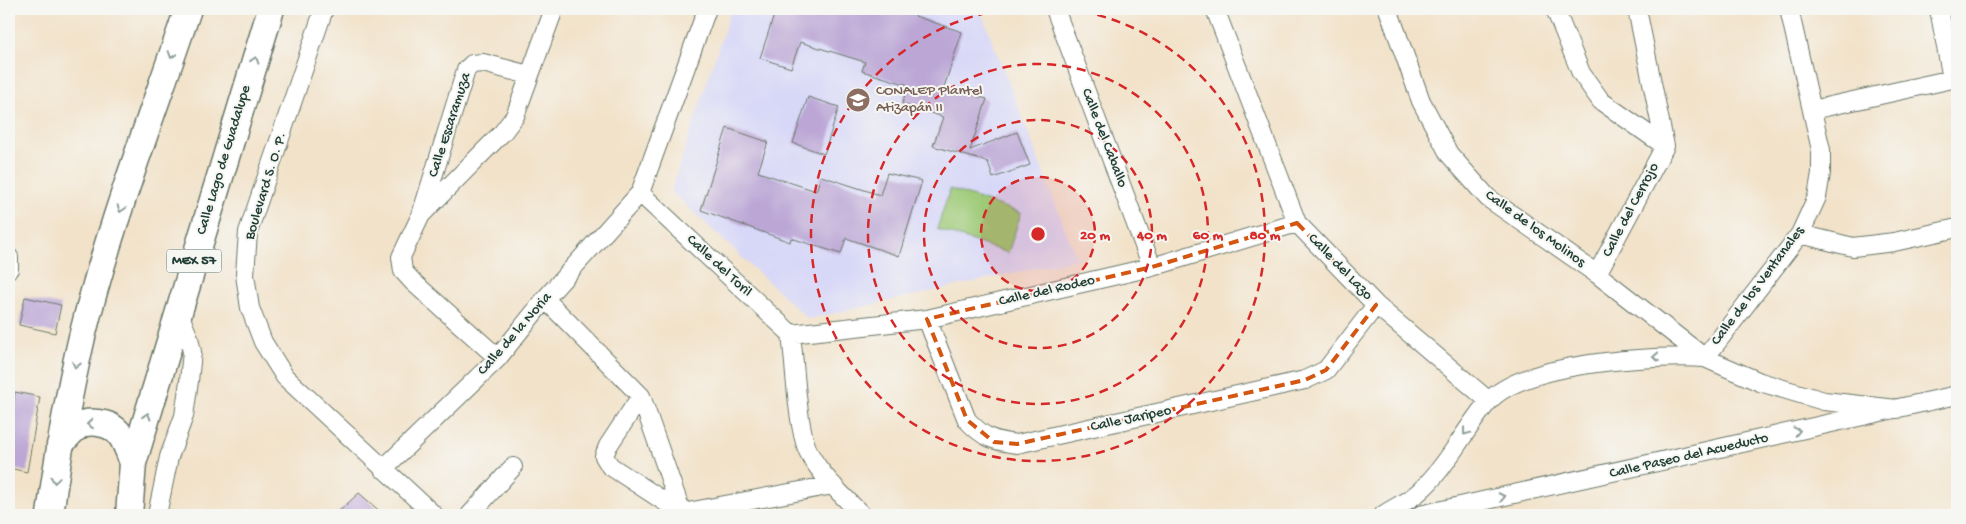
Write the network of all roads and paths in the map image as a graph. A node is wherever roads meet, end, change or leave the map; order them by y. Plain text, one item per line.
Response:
1 (188, 9) edge
2 (271, 9) edge
3 (324, 9) edge
4 (554, 9) edge
5 (706, 9) edge
6 (1055, 9) edge
7 (1215, 9) edge
8 (1388, 9) edge
9 (1555, 9) edge
10 (1637, 9) edge
11 (1789, 9) edge
12 (1939, 9) edge
13 (529, 75) junction
14 (1955, 78) edge
15 (1812, 110) junction
16 (1665, 146) junction
17 (640, 193) junction
18 (421, 215) junction
19 (1297, 223) junction
20 (1957, 228) edge
21 (1800, 234) junction
22 (9, 258) edge
23 (1152, 267) junction
24 (9, 269) edge
25 (1597, 274) junction
26 (544, 299) junction
27 (1376, 305) junction
28 (178, 311) junction
29 (927, 319) junction
30 (792, 334) junction
31 (498, 358) junction
32 (1705, 358) junction
33 (1957, 395) edge
34 (641, 396) junction
35 (1489, 401) junction
36 (1843, 403) junction
37 (1897, 409) junction
38 (1841, 422) junction
39 (60, 445) junction
40 (133, 463) junction
41 (513, 467) dead end
42 (383, 469) junction
43 (833, 485) junction
44 (682, 513) junction
45 (50, 515) edge
46 (129, 515) edge
47 (157, 515) edge
48 (434, 515) edge
49 (470, 515) edge
50 (862, 515) edge
51 (1383, 515) edge
52 (1420, 515) edge

1 -> 39 main road
28 -> 2 main road, Calle Lago de Guadalupe / MEX 57
3 - 42 street, Boulevard S. O. P.
4 - 13 street
5 - 17 street
6 - 23 street, Calle del Caballo
7 - 19 street, Calle del Lazo
8 - 25 street, Calle de los Molinos
9 - 16 street, Calle del Cerrojo
10 - 16 street, Calle del Cerrojo
11 - 15 street, Calle de los Ventanales
12 - 14 street
13 - 18 street
13 - 18 street, Calle Escaramuza
14 - 15 street
15 - 21 street, Calle de los Ventanales
16 - 25 street, Calle del Cerrojo
17 - 26 street, Calle de la Noria
17 - 30 street, Calle del Toril
18 - 31 street
19 - 23 street, Calle del Rodeo
19 - 27 street, Calle del Lazo
20 - 21 street
21 - 32 street, Calle de los Ventanales
22 - 24 street
23 - 29 street, Calle del Rodeo
25 - 32 street, Calle de los Molinos
26 - 31 street, Calle de la Noria
26 - 34 street
27 - 29 street, Calle Jaripeo
27 - 35 street, Calle del Lazo
40 -> 28 main road, Calle Lago de Guadalupe / MEX 57
28 - 47 street
29 - 30 street, Calle del Rodeo
30 - 43 street
31 - 42 street, Calle de la Noria
32 -> 35 street, Calle de los Molinos
32 - 36 street, Calle de los Molinos
33 - 37 street, Calle Paseo del Acueducto
34 - 44 street
34 - 44 street
35 -> 51 street, Calle de los Molinos
36 - 37 street, Calle de los Molinos
36 - 38 street
37 - 38 street, Calle Paseo del Acueducto
52 -> 38 street, Calle Paseo del Acueducto
40 -> 39 main road
39 -> 45 main road
40 - 46 main road, Calle Lago de Guadalupe / MEX 57
41 - 49 street
42 - 48 street
43 - 44 street
43 - 50 street

